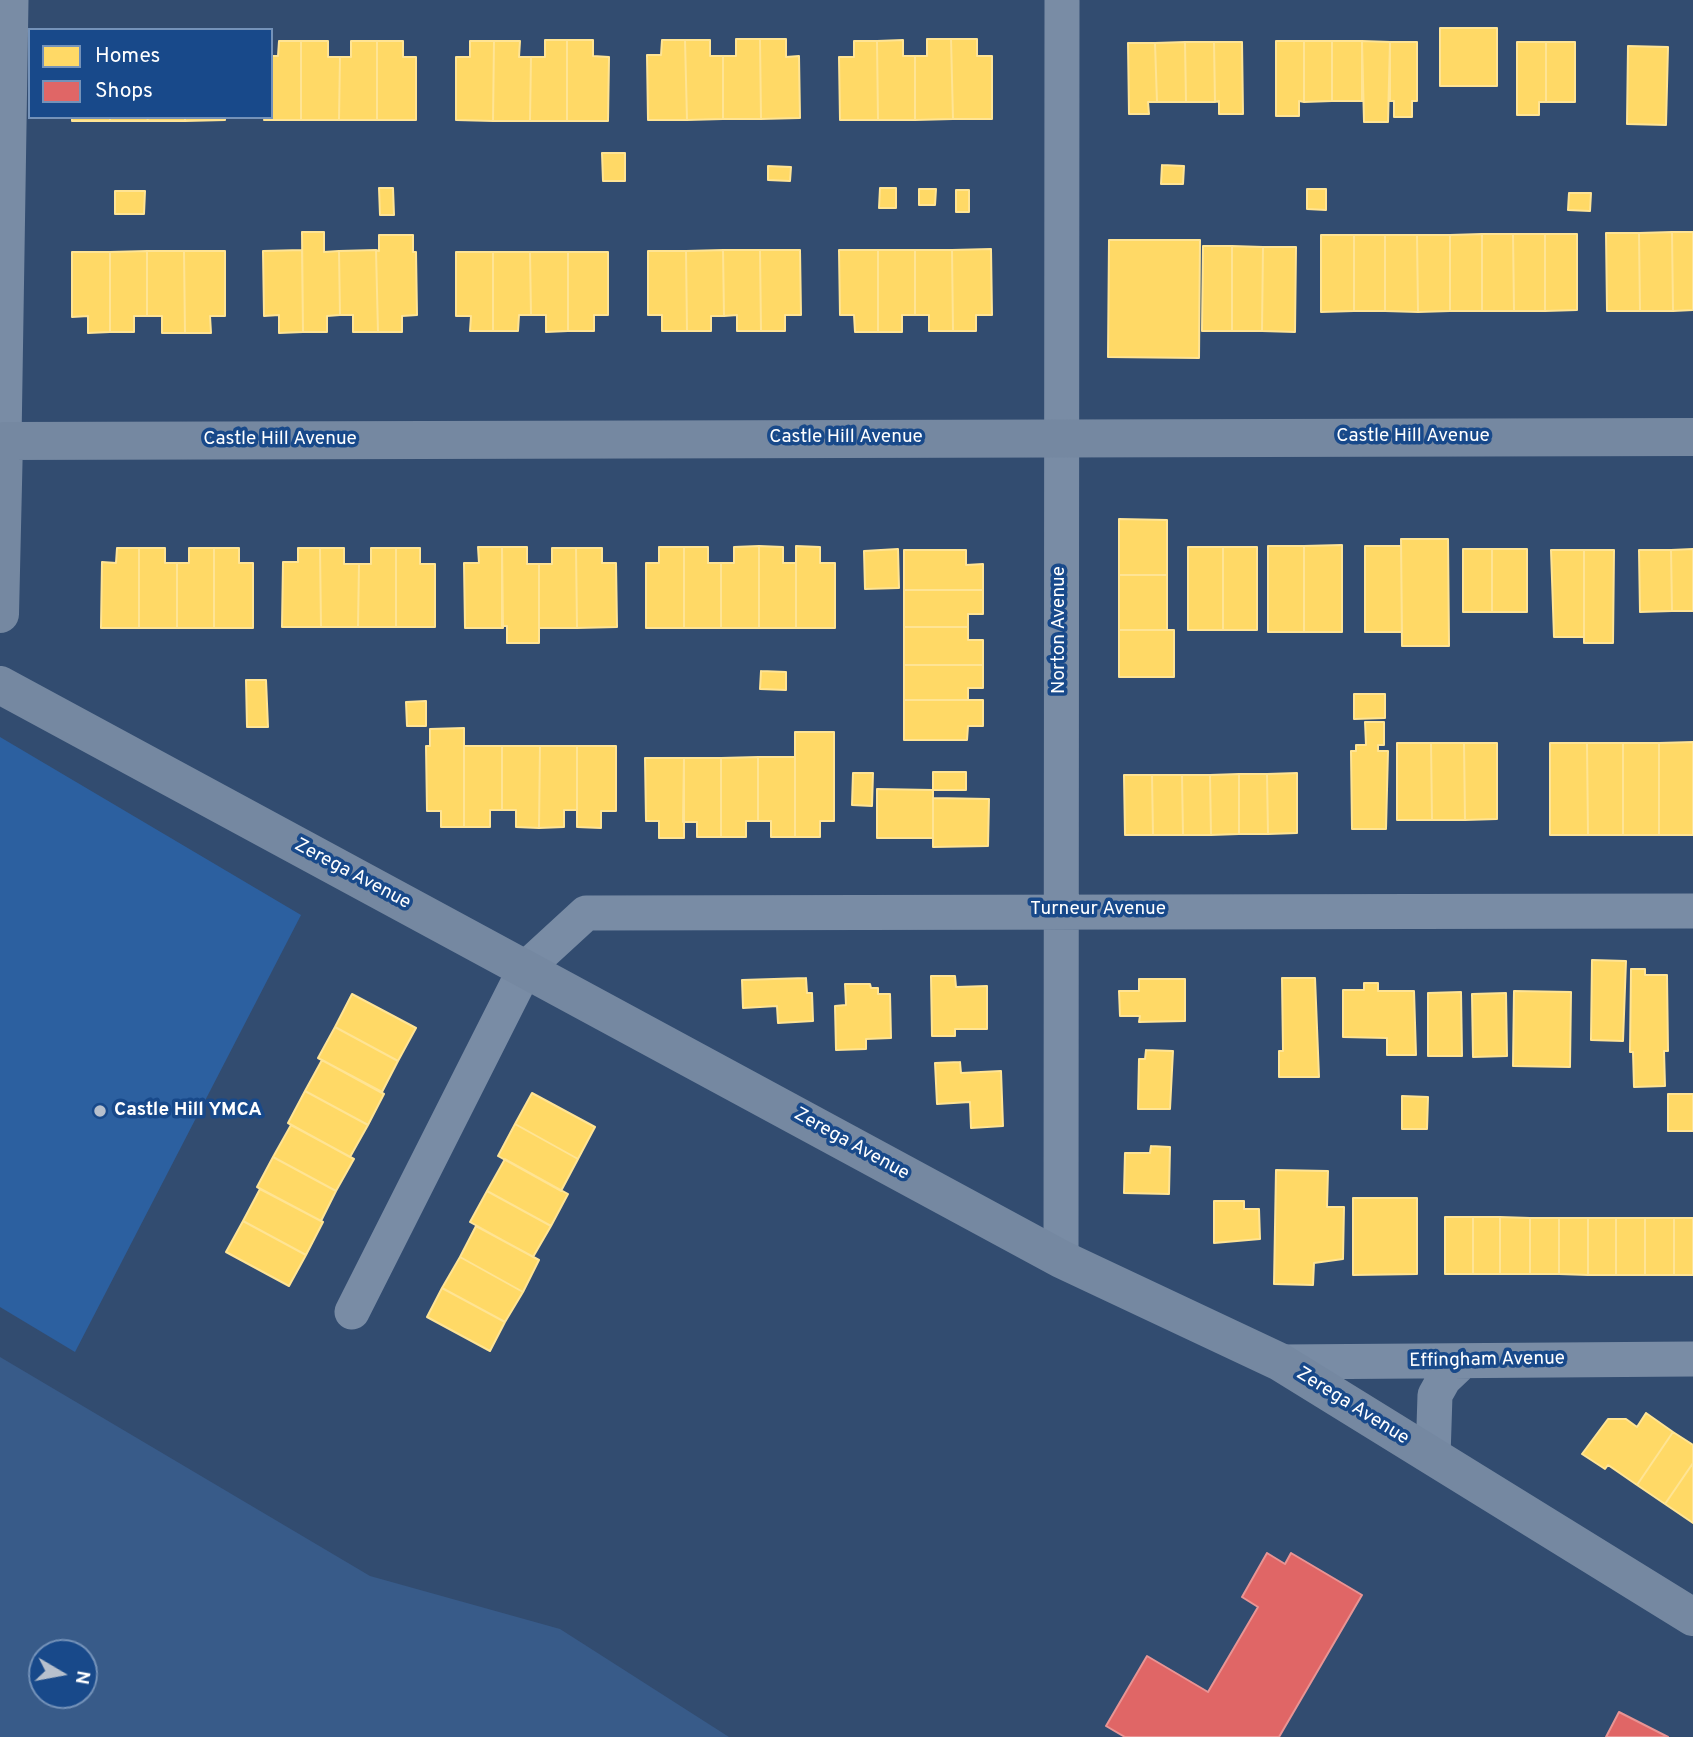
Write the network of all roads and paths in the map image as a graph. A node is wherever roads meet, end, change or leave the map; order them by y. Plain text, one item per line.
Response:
1 (11, 0) edge
2 (1062, 0) edge
3 (1693, 436) edge
4 (1060, 437) junction
5 (2, 441) edge
6 (0, 614) edge
7 (0, 685) edge
8 (1060, 910) junction
9 (1693, 911) edge
10 (525, 969) junction
11 (1061, 1259) junction
12 (352, 1312) dead end
13 (1693, 1359) edge
14 (1463, 1361) junction
15 (1280, 1362) junction
16 (1433, 1457) junction
17 (1693, 1617) edge

1 - 5 street
2 - 4 street, Norton Avenue
3 - 4 street, Castle Hill Avenue
4 - 5 street, Castle Hill Avenue
4 - 8 street, Norton Avenue
5 - 6 street
7 - 10 street, Zerega Avenue
8 - 9 street, Turneur Avenue
8 - 10 street, Turneur Avenue
8 - 11 street, Norton Avenue
10 - 11 street, Zerega Avenue
10 - 12 street
11 - 15 street, Zerega Avenue
13 - 14 street, Effingham Avenue
14 - 15 street, Effingham Avenue
14 - 16 street
15 - 16 street, Zerega Avenue
16 - 17 street, Zerega Avenue

